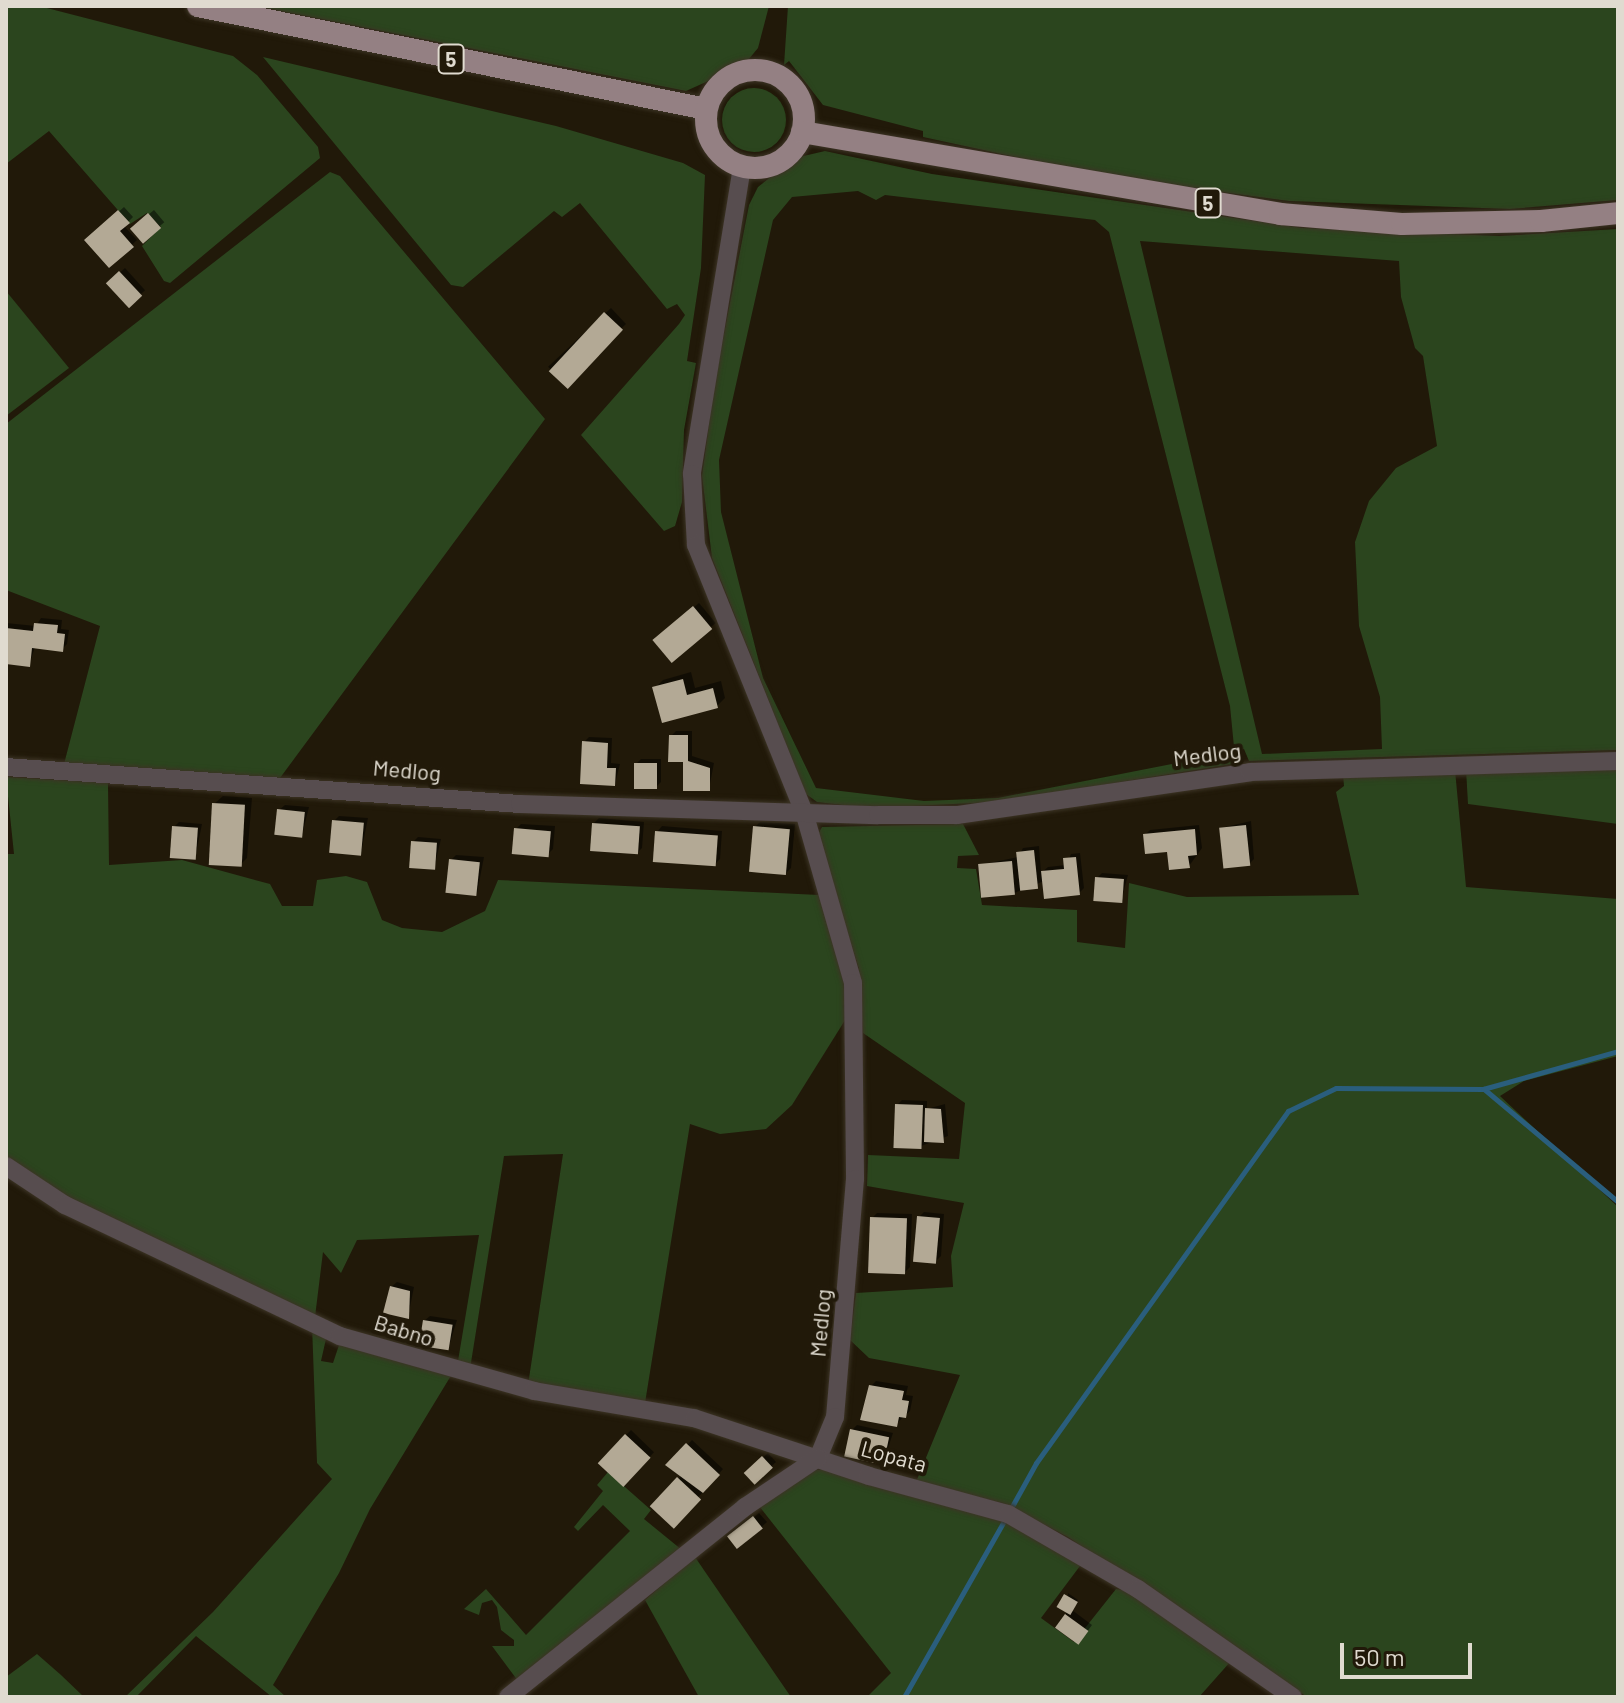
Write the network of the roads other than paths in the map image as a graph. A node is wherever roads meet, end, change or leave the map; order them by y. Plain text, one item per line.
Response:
1 (198, 6) edge
2 (706, 109) junction
3 (802, 132) junction
4 (742, 167) junction
5 (1618, 213) edge
6 (1618, 761) edge
7 (6, 767) edge
8 (804, 812) junction
9 (6, 1166) edge
10 (818, 1458) junction
11 (508, 1697) edge
12 (1293, 1697) edge

1 - 2 main road, 5
2 - 3 main road
2 - 4 main road
3 - 4 main road
3 - 5 main road, 5
4 - 8 street
6 - 8 street, Medlog
7 - 8 street, Medlog
8 - 10 street, Medlog
9 - 10 street, Babno
10 - 11 street
10 - 12 street, Lopata

